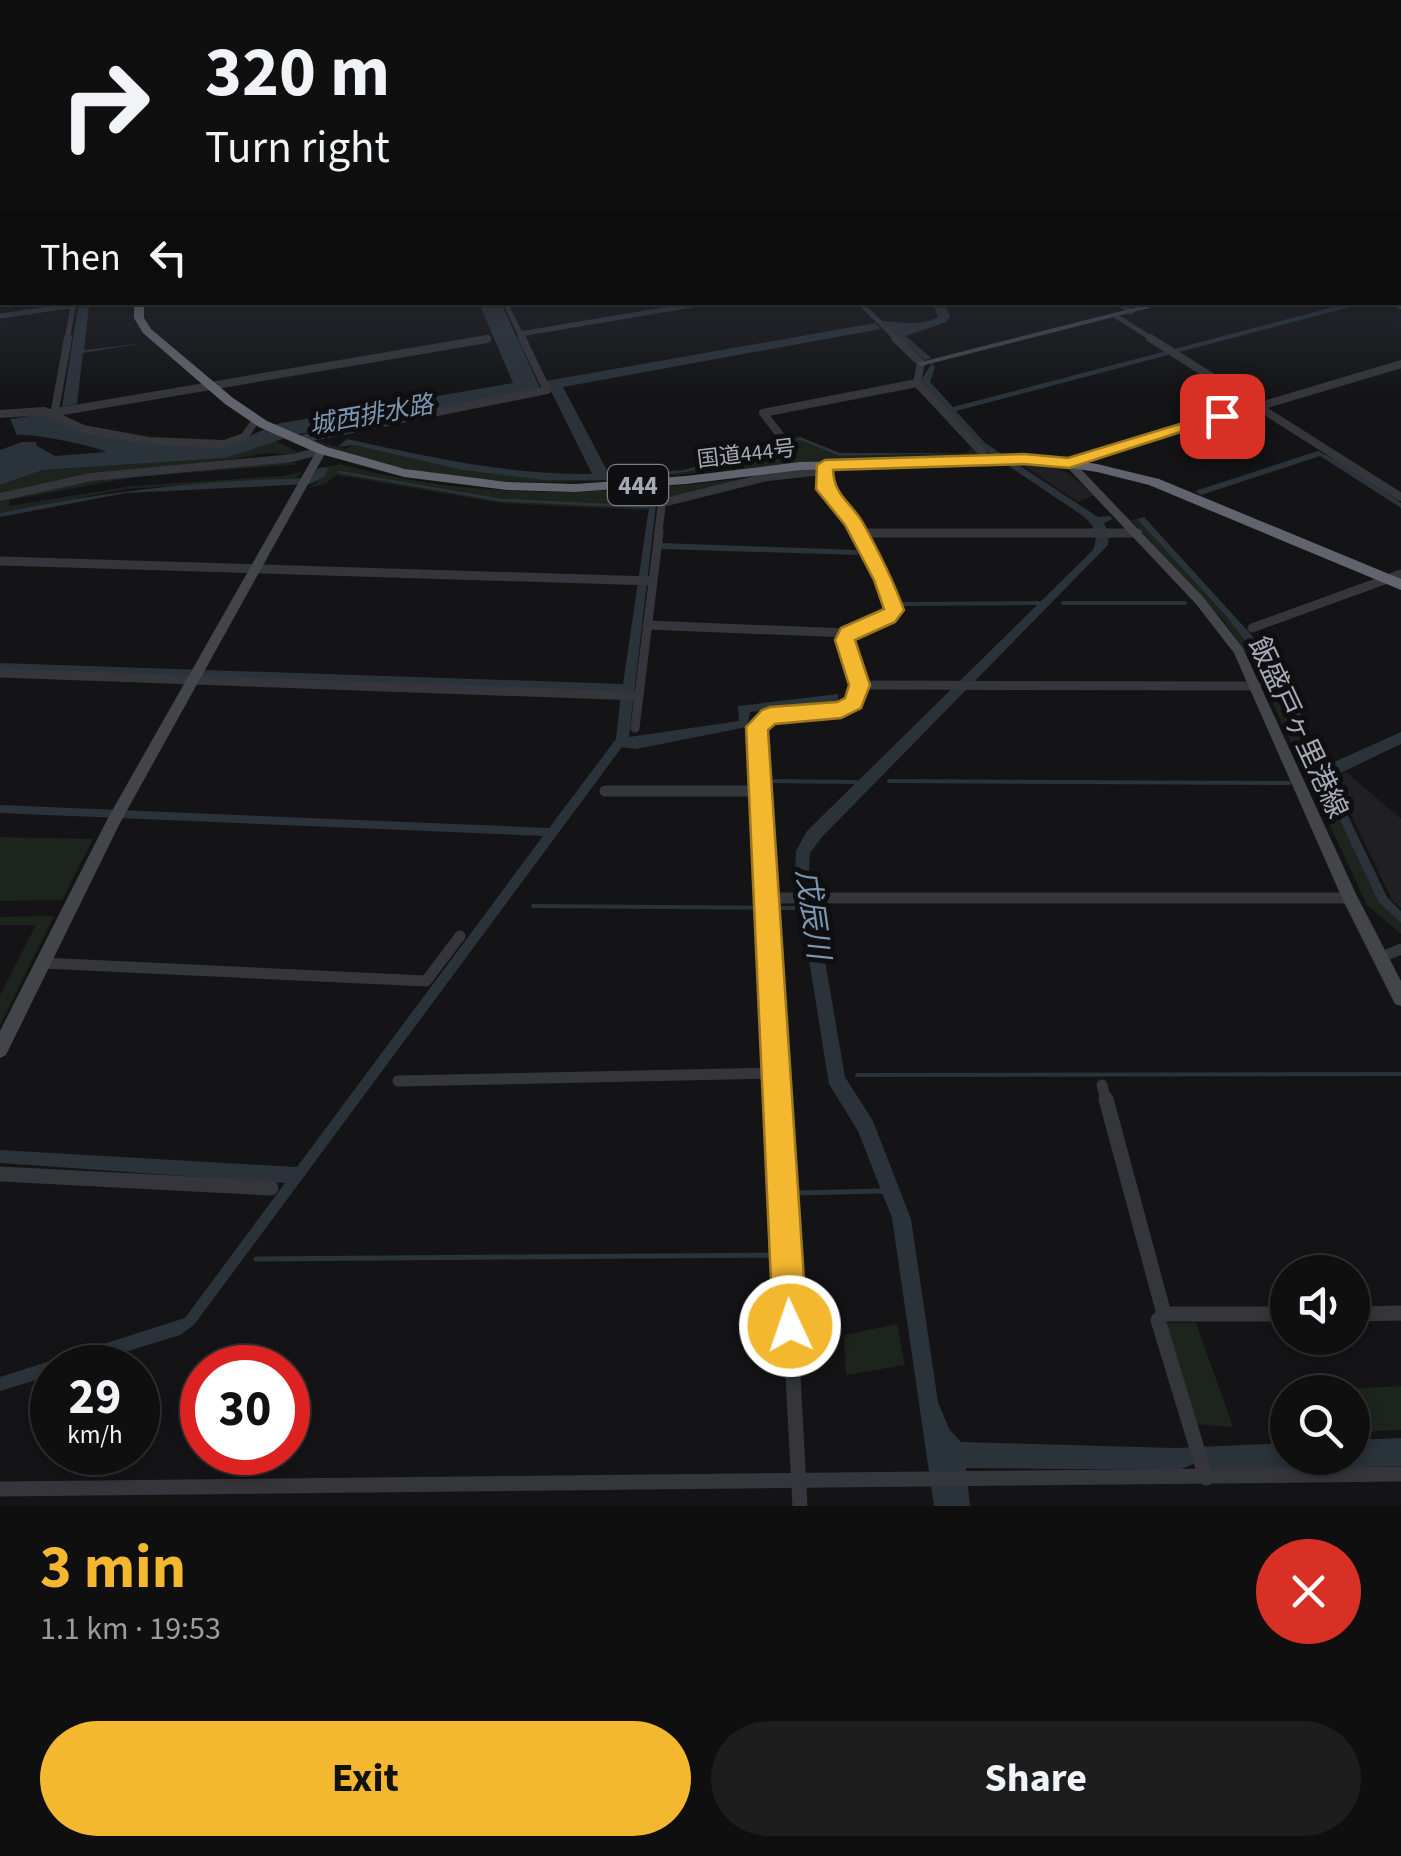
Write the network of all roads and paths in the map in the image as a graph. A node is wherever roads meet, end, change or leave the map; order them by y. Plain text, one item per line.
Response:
1 (72, 305) edge
2 (79, 305) edge
3 (139, 305) edge
4 (506, 305) edge
5 (692, 305) edge
6 (863, 305) edge
7 (1122, 305) edge
8 (1158, 305) edge
9 (1132, 312) junction
10 (0, 316) edge
11 (1116, 316) junction
12 (520, 334) junction
13 (487, 339) dead end
14 (921, 363) junction
15 (1401, 364) edge
16 (917, 383) junction
17 (210, 385) junction
18 (1258, 406) junction
19 (53, 412) junction
20 (0, 414) edge
21 (260, 422) junction
22 (295, 439) junction
23 (784, 440) dead end
24 (322, 450) junction
25 (988, 460) junction
26 (1069, 463) junction
27 (824, 468) junction
28 (0, 497) edge
29 (1401, 497) edge
30 (1138, 533) junction
31 (860, 534) junction
32 (0, 561) edge
33 (254, 569) junction
34 (1397, 579) edge
35 (652, 581) junction
36 (647, 625) junction
37 (1252, 628) dead end
38 (848, 632) junction
39 (0, 673) edge
40 (195, 674) junction
41 (860, 685) junction
42 (1258, 686) junction
43 (638, 696) junction
44 (636, 728) dead end
45 (605, 790) dead end
46 (760, 791) junction
47 (1350, 898) junction
48 (767, 904) junction
49 (460, 936) dead end
50 (1401, 948) edge
51 (1379, 958) junction
52 (42, 963) junction
53 (1401, 998) edge
54 (0, 1049) edge
55 (776, 1073) junction
56 (398, 1081) dead end
57 (1102, 1084) dead end
58 (0, 1174) edge
59 (271, 1188) dead end
60 (1401, 1313) edge
61 (1164, 1314) junction
62 (1270, 1314) edge
63 (1370, 1314) edge
64 (1401, 1474) edge
65 (1206, 1478) junction
66 (798, 1480) junction
67 (0, 1489) edge
68 (800, 1506) edge

1 - 10 street
2 - 19 street
3 - 17 highway, 国道444号 / 444
4 - 12 street
5 - 12 street
6 - 14 street
7 - 9 street
8 - 9 street
9 - 11 street
11 - 14 street
11 - 18 street
12 - 22 street
13 - 17 street
14 - 16 street
15 - 18 street
16 - 23 street
16 - 25 street
17 - 19 street
17 - 21 highway, 国道444号 / 444
18 - 26 street
18 - 29 street
19 - 20 street
19 - 21 street
21 - 22 highway, 国道444号 / 444
22 - 24 highway, 国道444号 / 444
24 - 27 highway, 国道444号 / 444
24 - 28 street
24 - 33 street
25 - 26 highway, 国道444号 / 444
25 - 27 highway, 国道444号 / 444
26 - 30 street, 飯盛戸ヶ里港線
26 - 34 highway, 国道444号 / 444
27 - 31 street
27 - 35 street
30 - 31 street
30 - 42 street, 飯盛戸ヶ里港線
31 - 38 street
32 - 33 street
33 - 35 street
33 - 40 street
34 - 37 street
35 - 36 street
36 - 38 street
36 - 43 street
38 - 41 street
39 - 40 street
40 - 43 street
40 - 52 street
41 - 42 street
41 - 46 street
42 - 47 street, 飯盛戸ヶ里港線
43 - 44 street
45 - 46 street
46 - 48 street
47 - 48 street
47 - 51 street, 飯盛戸ヶ里港線
48 - 55 street
49 - 52 street
50 - 51 street
51 - 53 street, 飯盛戸ヶ里港線
52 - 54 street
55 - 56 street
55 - 66 street
57 - 61 street
58 - 59 street
60 - 63 street
61 - 62 street
61 - 65 street
64 - 65 street
65 - 66 street
66 - 67 street
66 - 68 street

